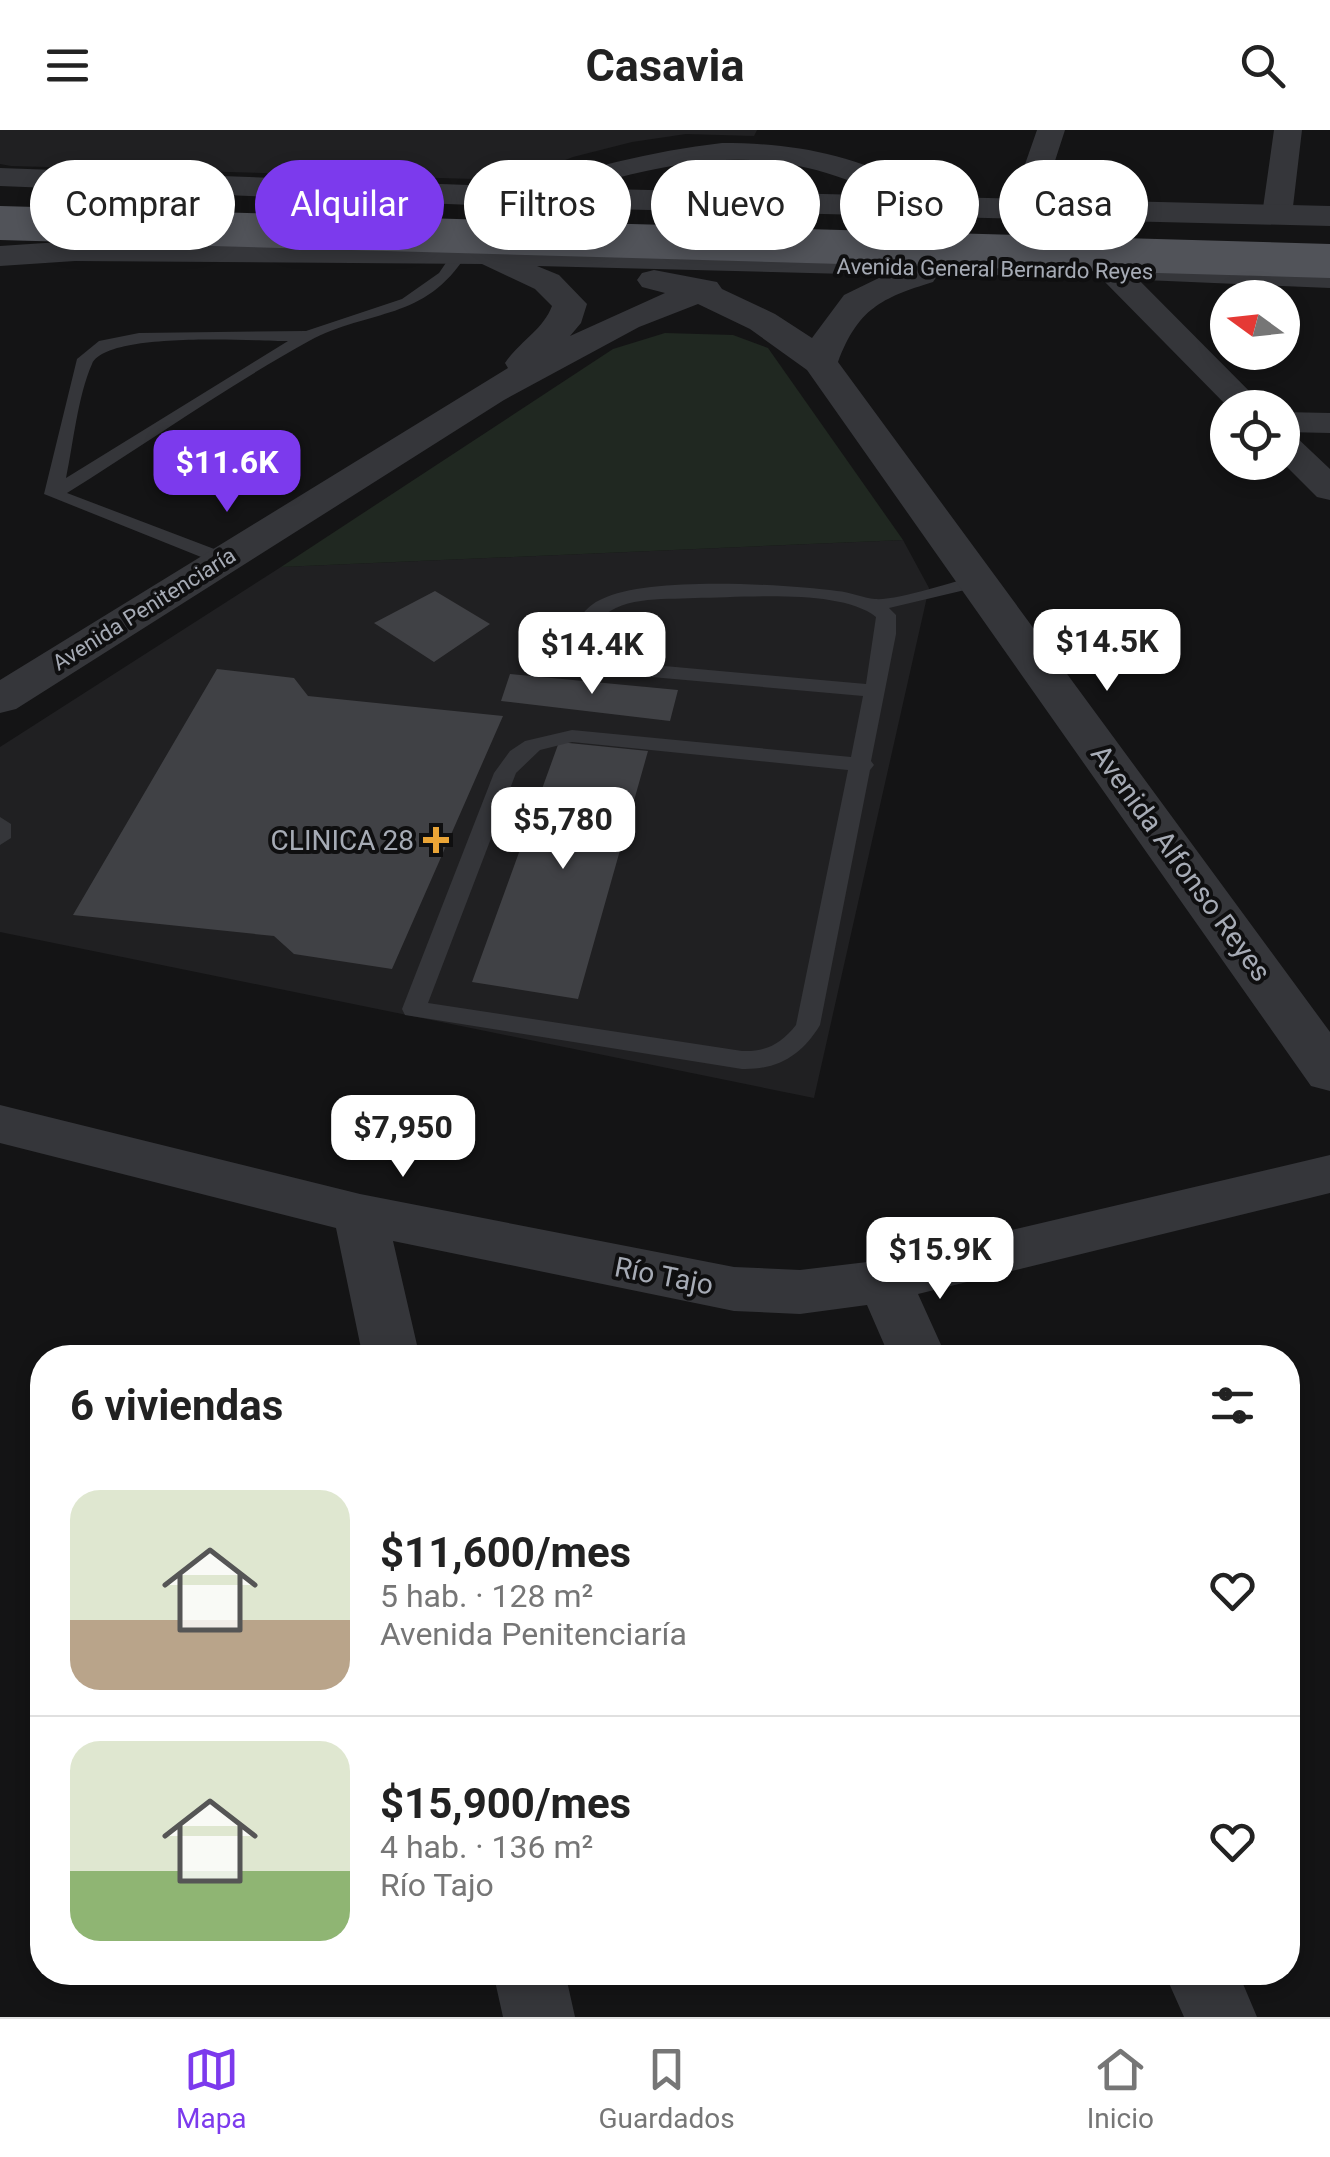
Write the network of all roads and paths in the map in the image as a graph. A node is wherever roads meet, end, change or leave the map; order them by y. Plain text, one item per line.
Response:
1 (1052, 130) edge
2 (1288, 130) edge
3 (800, 142) edge
4 (1042, 160) edge
5 (840, 162) edge
6 (631, 165) edge
7 (0, 178) edge
8 (30, 179) edge
9 (235, 187) edge
10 (464, 195) edge
11 (631, 199) edge
12 (0, 202) edge
13 (840, 204) edge
14 (1148, 211) edge
15 (1276, 215) junction
16 (1330, 216) edge
17 (0, 223) edge
18 (1330, 234) edge
19 (74, 251) joint
20 (480, 254) junction
21 (0, 256) edge
22 (1330, 261) edge
23 (845, 265) junction
24 (953, 267) junction
25 (1113, 272) junction
26 (1330, 278) edge
27 (698, 290) junction
28 (307, 336) junction
29 (596, 337) junction
30 (807, 352) junction
31 (1230, 390) edge
32 (491, 392) junction
33 (1300, 422) edge
34 (1330, 423) edge
35 (1300, 460) edge
36 (1330, 489) edge
37 (53, 494) junction
38 (223, 560) junction
39 (979, 581) junction
40 (875, 605) junction
41 (874, 690) junction
42 (0, 699) edge
43 (862, 764) junction
44 (0, 824) edge
45 (0, 838) edge
46 (1330, 1072) edge
47 (0, 1124) edge
48 (1330, 1174) edge
49 (360, 1214) junction
50 (884, 1281) junction
51 (389, 1345) edge
52 (912, 1345) edge
53 (532, 1985) edge
54 (1206, 1985) edge
55 (539, 2017) edge
56 (1221, 2017) edge

1 - 4 street
2 - 15 street
3 - 5 street
3 - 6 street
7 - 8 street
9 - 10 street
11 - 13 street
12 - 18 main road, Avenida General Bernardo Reyes
14 - 15 street
15 - 16 street
17 - 22 main road, Avenida General Bernardo Reyes, bridge
19 - 20 street, Avenida General Bernardo Reyes
19 - 21 street, Avenida General Bernardo Reyes
20 - 23 street, Avenida General Bernardo Reyes
20 - 27 street, Avenida Alfonso Reyes
20 - 28 lane
20 - 32 street, Avenida Penitenciaría
23 - 24 street, Avenida General Bernardo Reyes
23 - 27 street, Avenida Penitenciaría
24 - 25 street, Avenida General Bernardo Reyes
24 - 30 street
25 - 26 street, Avenida General Bernardo Reyes
25 - 31 street
27 - 29 street, Avenida Penitenciaría
27 - 30 street, Avenida Alfonso Reyes
28 - 37 lane
28 - 37 lane
29 - 30 street
29 - 32 street, Avenida Penitenciaría
30 - 39 street, Avenida Alfonso Reyes
32 - 38 street, Avenida Penitenciaría
33 - 34 street
35 - 36 street
37 - 38 lane
38 - 42 street, Avenida Penitenciaría
39 - 40 lane
39 - 46 street, Avenida Alfonso Reyes
40 - 41 lane
40 - 41 lane
41 - 43 lane
43 - 43 lane
44 - 45 lane
47 - 49 street, Río Tajo
48 - 50 street, Río Tajo
49 - 50 street, Río Tajo
49 - 51 street
50 - 52 street
53 - 55 street
54 - 56 street

